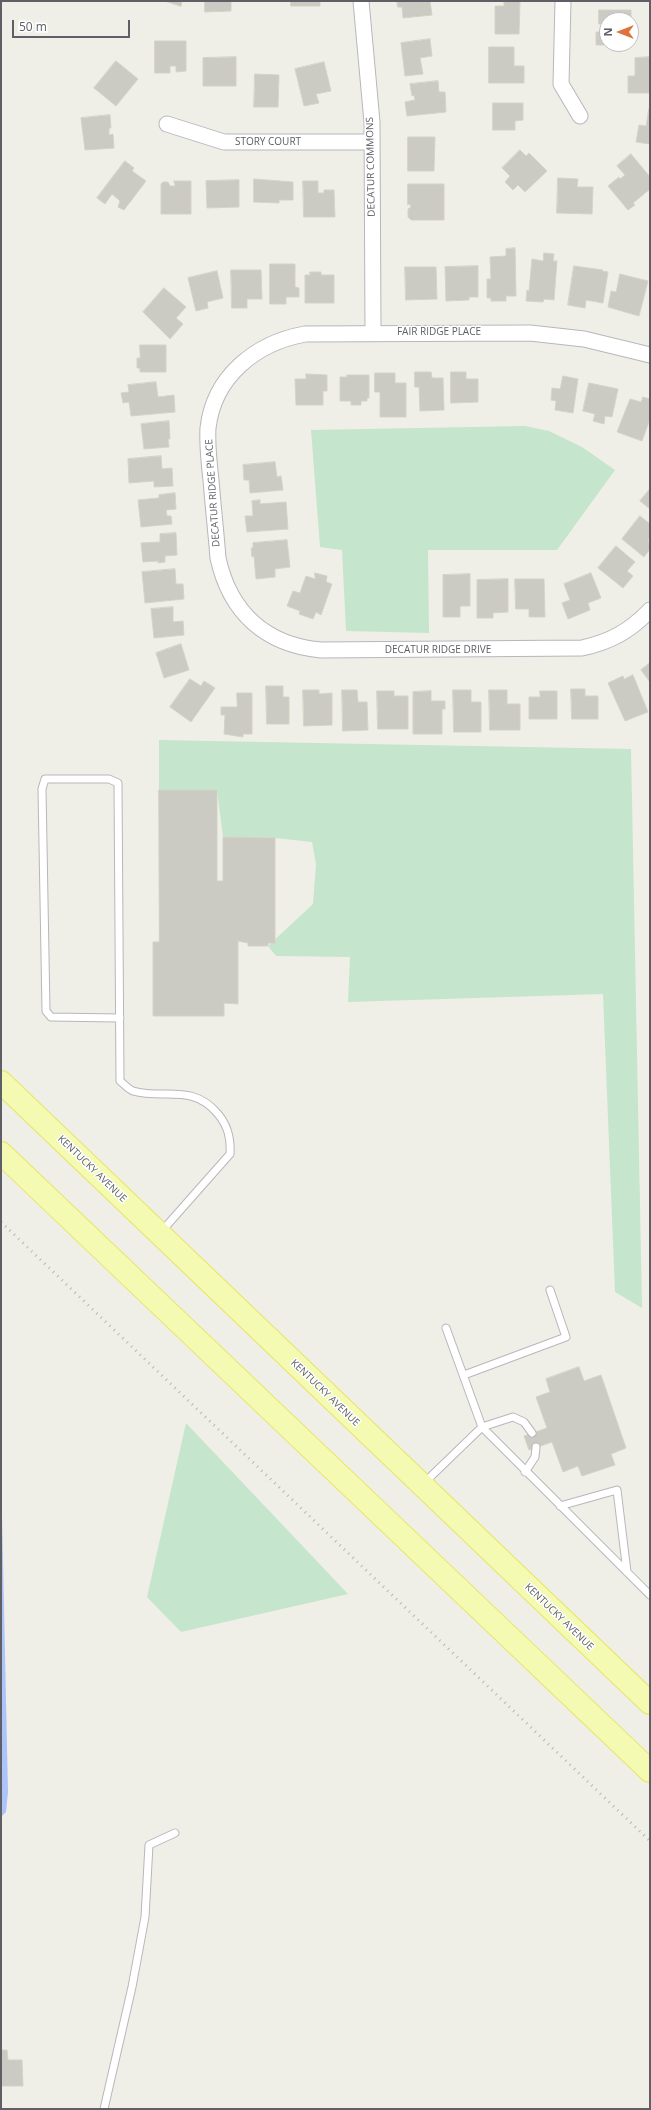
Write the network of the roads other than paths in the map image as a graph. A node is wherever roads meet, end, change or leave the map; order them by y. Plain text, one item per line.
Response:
1 (361, 1) edge
2 (563, 1) edge
3 (580, 116) dead end
4 (167, 124) dead end
5 (372, 142) junction
6 (373, 333) junction
7 (650, 355) edge
8 (236, 368) joint
9 (233, 598) joint
10 (650, 610) edge
11 (120, 1018) junction
12 (1, 1082) edge
13 (1, 1153) edge
14 (160, 1234) junction
15 (550, 1290) dead end
16 (446, 1328) dead end
17 (464, 1374) junction
18 (482, 1427) junction
19 (532, 1433) dead end
20 (536, 1447) dead end
21 (525, 1472) junction
22 (422, 1486) junction
23 (560, 1506) junction
24 (627, 1572) junction
25 (650, 1595) edge
26 (650, 1703) edge
27 (650, 1771) edge
28 (175, 1834) dead end
29 (104, 2109) edge

1 - 5 street, DECATUR COMMONS
2 - 3 street
4 - 5 street, STORY COURT
5 - 6 street, DECATUR COMMONS
6 - 7 street, FAIR RIDGE PLACE
6 - 8 street, FAIR RIDGE PLACE
8 - 9 street, DECATUR RIDGE PLACE
9 - 10 street, DECATUR RIDGE DRIVE
11 - 11 lane
11 - 14 lane
12 - 14 main road, KENTUCKY AVENUE
13 - 27 main road
14 - 22 main road, KENTUCKY AVENUE
15 - 17 lane
16 - 17 lane
17 - 18 lane
18 - 19 lane
18 - 21 lane
18 - 22 lane
20 - 21 lane
21 - 23 lane
22 - 26 main road, KENTUCKY AVENUE
23 - 24 lane
23 - 24 lane
24 - 25 lane
28 - 29 lane

